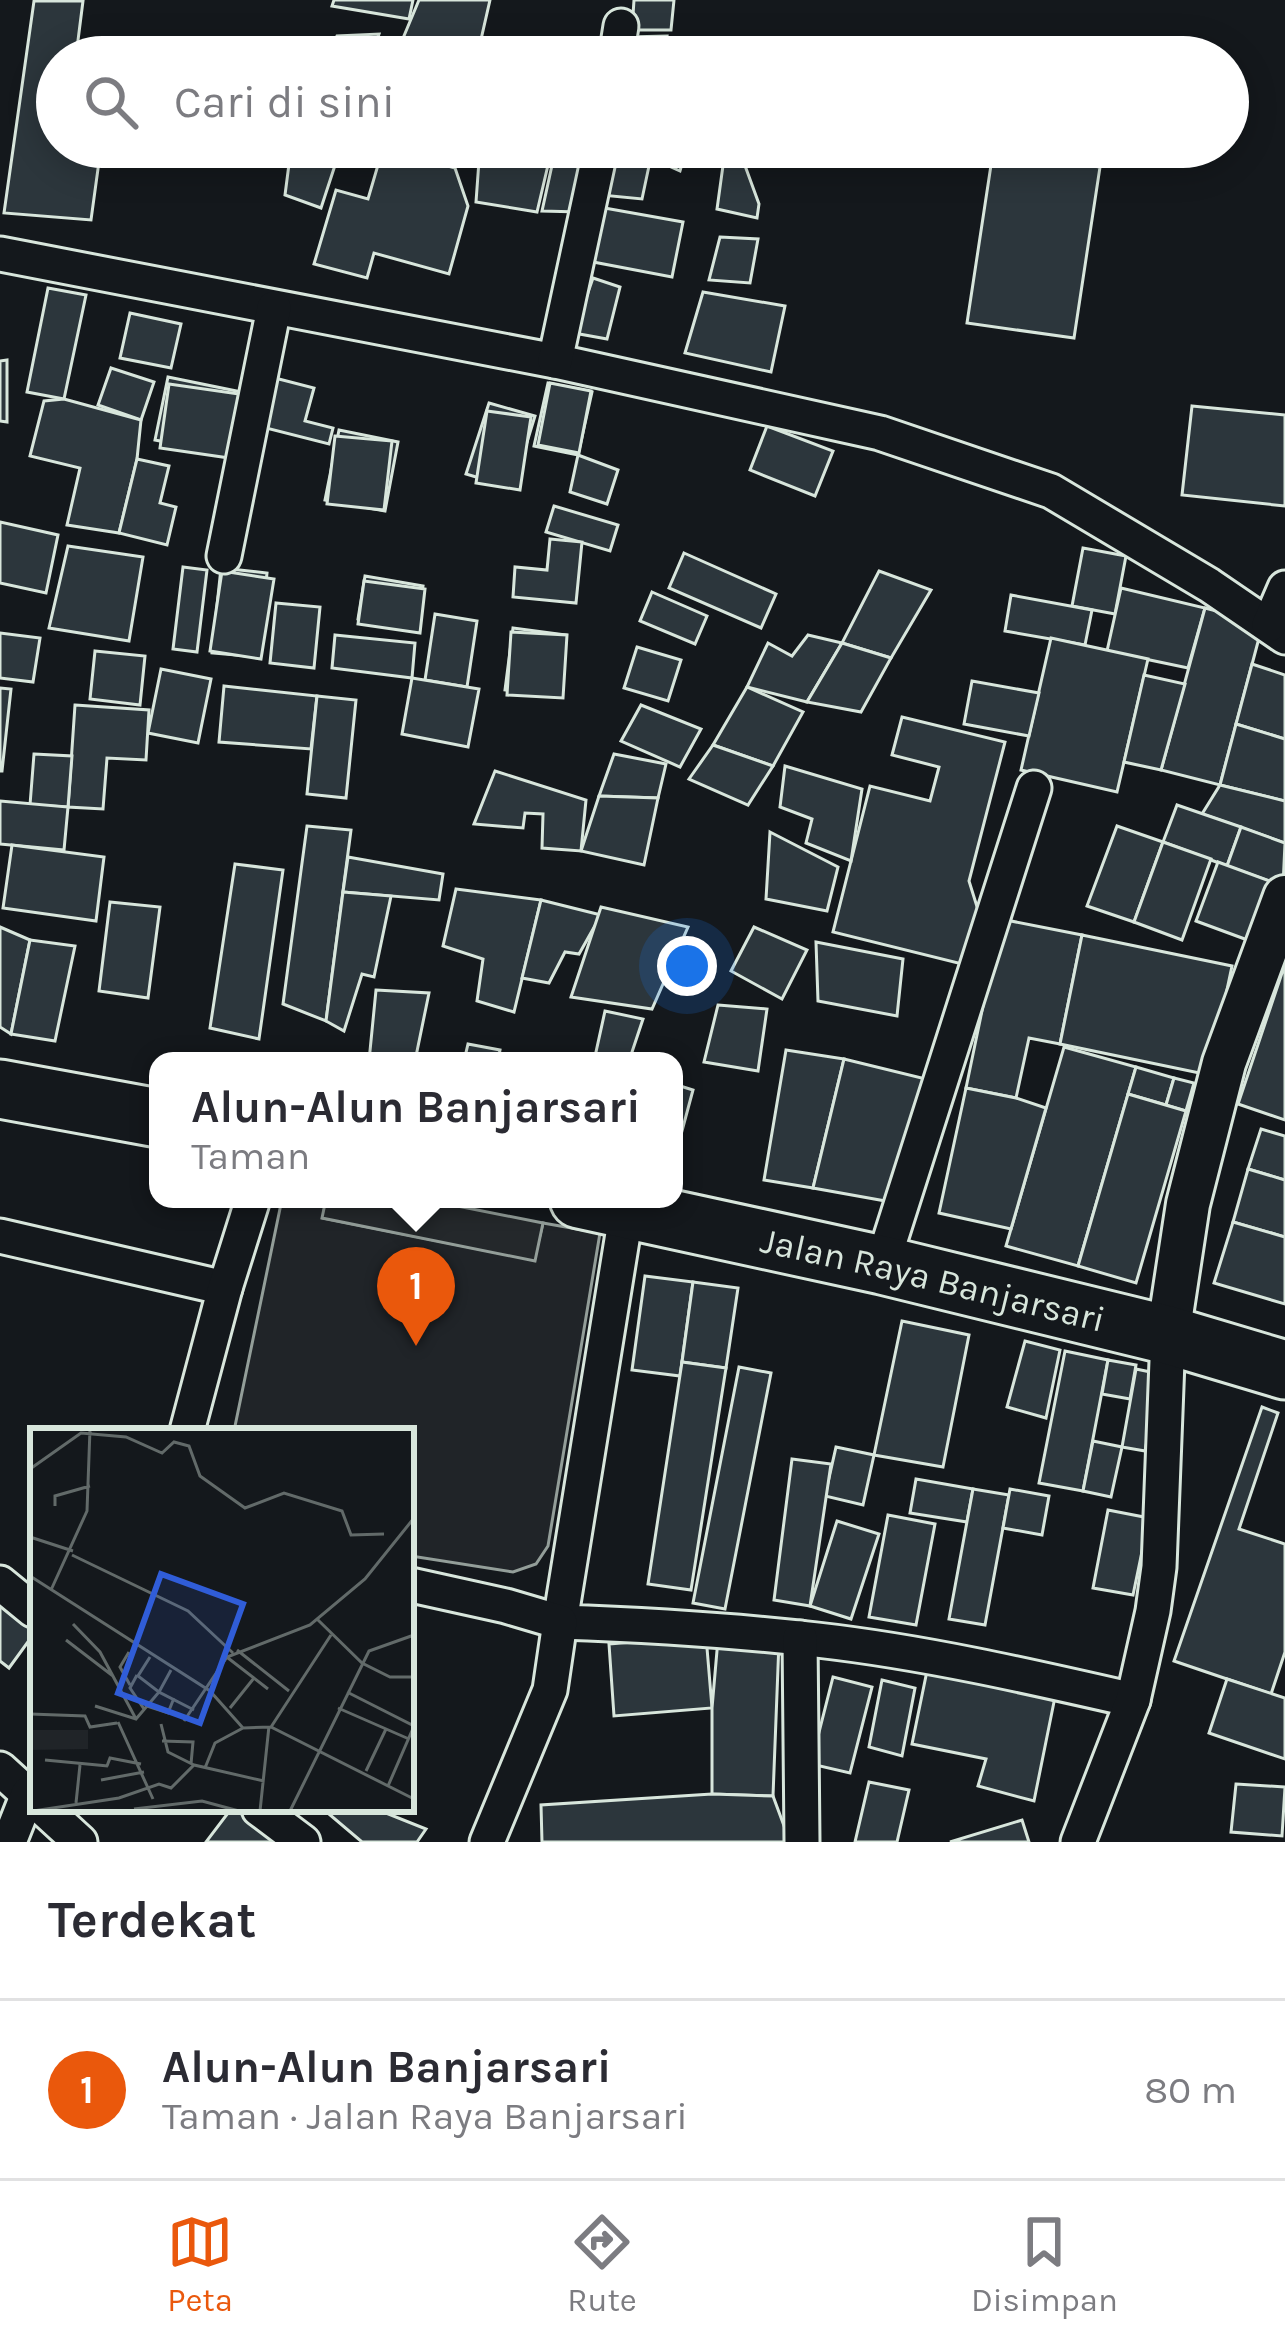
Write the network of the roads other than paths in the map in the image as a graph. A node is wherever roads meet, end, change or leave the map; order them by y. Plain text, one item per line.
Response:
1 (597, 168) edge
2 (0, 254) edge
3 (274, 308) junction
4 (556, 361) junction
5 (224, 556) dead end
6 (1285, 588) edge
7 (1277, 631) edge
8 (1034, 788) dead end
9 (1285, 898) edge
10 (0, 1089) edge
11 (149, 1116) edge
12 (251, 1208) edge
13 (603, 1208) edge
14 (621, 1208) edge
15 (0, 1236) edge
16 (882, 1265) junction
17 (225, 1288) junction
18 (1168, 1335) junction
19 (1285, 1370) edge
20 (188, 1428) edge
21 (0, 1583) edge
22 (414, 1586) edge
23 (30, 1608) edge
24 (560, 1622) junction
25 (800, 1639) junction
26 (1132, 1700) junction
27 (0, 1768) edge
28 (30, 1796) edge
29 (30, 1809) edge
30 (47, 1812) edge
31 (263, 1812) edge
32 (9, 1842) edge
33 (80, 1842) edge
34 (303, 1842) edge
35 (487, 1842) edge
36 (802, 1842) edge
37 (1078, 1842) edge

1 - 4 street
2 - 3 street
3 - 4 street
3 - 5 street
4 - 7 street
6 - 7 street
8 - 16 street
9 - 18 street
10 - 11 highway
12 - 17 street
13 - 24 street
14 - 16 highway, Jalan Raya Banjarsari
15 - 17 street
16 - 18 highway, Jalan Raya Banjarsari
17 - 20 street
18 - 19 highway, Jalan Raya Banjarsari
18 - 26 street
21 - 23 street
22 - 24 street
24 - 25 street
24 - 35 street
25 - 26 street
25 - 36 street
26 - 37 street
27 - 28 street
29 - 32 street
30 - 33 street
31 - 34 street

